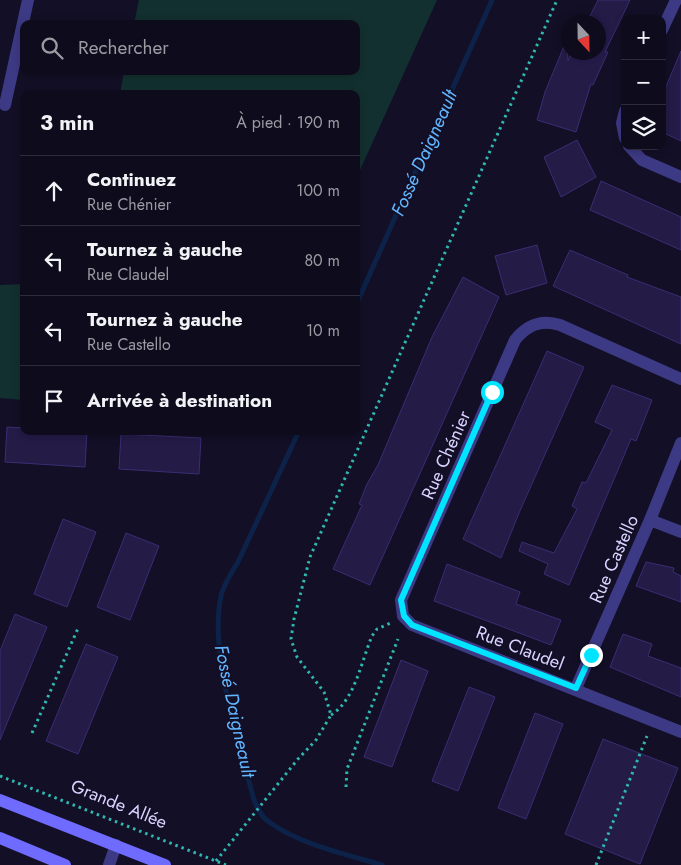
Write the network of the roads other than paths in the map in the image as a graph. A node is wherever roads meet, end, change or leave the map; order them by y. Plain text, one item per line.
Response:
1 (28, 0) edge
2 (676, 0) edge
3 (24, 20) edge
4 (666, 21) edge
5 (20, 36) edge
6 (5, 104) dead end
7 (633, 150) edge
8 (681, 177) edge
9 (681, 379) edge
10 (681, 443) edge
11 (650, 520) junction
12 (681, 532) edge
13 (404, 616) joint
14 (576, 688) junction
15 (681, 732) edge
16 (0, 800) edge
17 (0, 838) edge
18 (116, 845) junction
19 (65, 865) edge
20 (109, 865) edge
21 (165, 865) edge

1 - 3 street
2 - 4 street
5 - 6 street
7 - 8 street
9 - 13 street, Rue Chénier
10 - 11 street, Rue Castello
11 - 12 street
11 - 14 street, Rue Castello
13 - 14 street, Rue Claudel
14 - 15 street, Rue Claudel
16 - 18 main road
17 - 19 main road
18 - 20 street
18 - 21 main road

